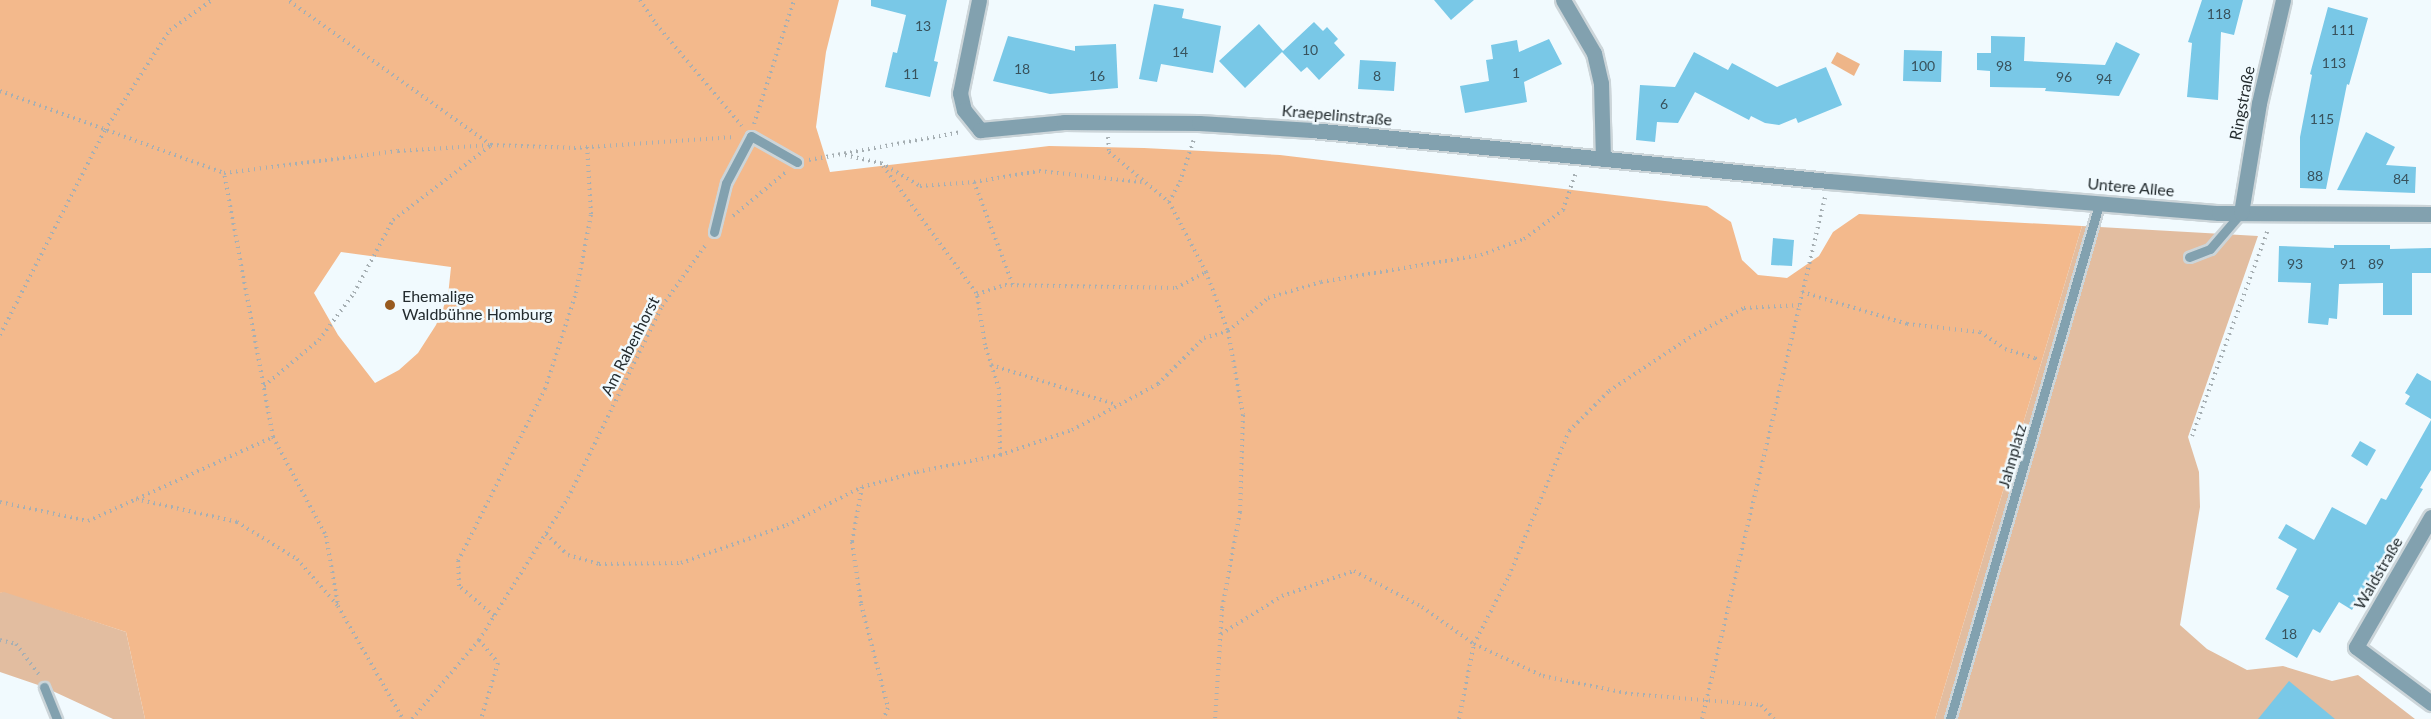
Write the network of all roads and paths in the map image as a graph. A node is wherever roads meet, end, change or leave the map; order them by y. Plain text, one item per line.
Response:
1 (212, 0) edge
2 (288, 0) edge
3 (640, 0) edge
4 (794, 0) edge
5 (979, 0) edge
6 (1563, 0) edge
7 (2283, 0) edge
8 (0, 91) edge
9 (1107, 121) junction
10 (1199, 123) junction
11 (105, 130) junction
12 (980, 130) junction
13 (751, 136) junction
14 (491, 145) junction
15 (587, 147) junction
16 (841, 154) junction
17 (1581, 157) junction
18 (1603, 159) junction
19 (797, 162) junction
20 (881, 163) junction
21 (224, 173) junction
22 (1828, 181) junction
23 (974, 182) junction
24 (1142, 182) junction
25 (2100, 201) junction
26 (1169, 202) junction
27 (2241, 213) junction
28 (2273, 214) junction
29 (2431, 214) edge
30 (714, 232) junction
31 (2189, 257) dead end
32 (1206, 272) junction
33 (1012, 285) junction
34 (1802, 292) junction
35 (977, 294) junction
36 (1799, 305) junction
37 (1228, 331) junction
38 (0, 335) edge
39 (991, 365) junction
40 (2052, 374) junction
41 (264, 386) junction
42 (1118, 405) junction
43 (2192, 436) dead end
44 (273, 437) junction
45 (1000, 455) junction
46 (862, 487) junction
47 (136, 499) junction
48 (0, 502) edge
49 (2431, 516) edge
50 (546, 534) junction
51 (338, 606) junction
52 (494, 616) junction
53 (1220, 634) junction
54 (0, 640) edge
55 (479, 640) junction
56 (1474, 644) junction
57 (44, 687) joint
58 (1707, 699) junction
59 (2431, 703) edge
60 (57, 719) edge
61 (403, 719) edge
62 (412, 719) edge
63 (481, 719) edge
64 (883, 719) edge
65 (1215, 719) edge
66 (1459, 719) edge
67 (1702, 719) edge
68 (1774, 719) edge
69 (1950, 719) edge

1 - 11 path
2 - 14 path
3 - 13 path
4 - 13 path
5 - 12 street
6 - 18 street
7 - 27 street, Ringstraße
8 - 11 path
9 - 10 street, Kraepelinstraße
9 - 12 street, Kraepelinstraße
9 - 24 path
10 - 17 street, Kraepelinstraße
10 - 26 path
11 - 21 path
11 - 38 path
12 - 16 path, Am Rabenhorst
13 - 15 path
13 - 19 lane
13 - 30 lane
14 - 15 path
14 - 21 path
14 - 41 path
15 - 52 path
16 - 19 path, Am Rabenhorst
16 - 20 path
17 - 18 street, Kraepelinstraße
17 - 37 path
18 - 22 street, Kraepelinstraße
19 - 30 path, Am Rabenhorst
20 - 23 path
20 - 35 path
21 - 41 path
22 - 25 street, Untere Allee
22 - 34 path
23 - 24 path
23 - 33 path
24 - 26 path
25 - 27 street, Untere Allee
25 - 40 lane, Jahnplatz
26 - 32 path
27 - 28 street, Untere Allee
27 - 31 lane
28 - 29 street, Untere Allee
28 - 43 path
30 - 50 path, Am Rabenhorst
32 - 33 path
32 - 37 path
33 - 35 path
34 - 36 path
34 - 40 path
35 - 39 path
36 - 56 path
36 - 58 path
37 - 42 path
37 - 53 path
39 - 42 path
39 - 45 path
40 - 69 lane, Jahnplatz
41 - 44 path
42 - 45 path
44 - 47 path
44 - 51 path
45 - 46 path
46 - 50 path
46 - 64 path
47 - 48 path
47 - 51 path
49 - 59 street, Waldstraße
50 - 52 path, Am Rabenhorst
51 - 61 path
52 - 55 path, Am Rabenhorst
53 - 56 path
53 - 65 path
54 - 57 path
55 - 62 path, Am Rabenhorst
55 - 63 path
56 - 58 path
56 - 66 path
57 - 60 lane
58 - 67 path
58 - 68 path

